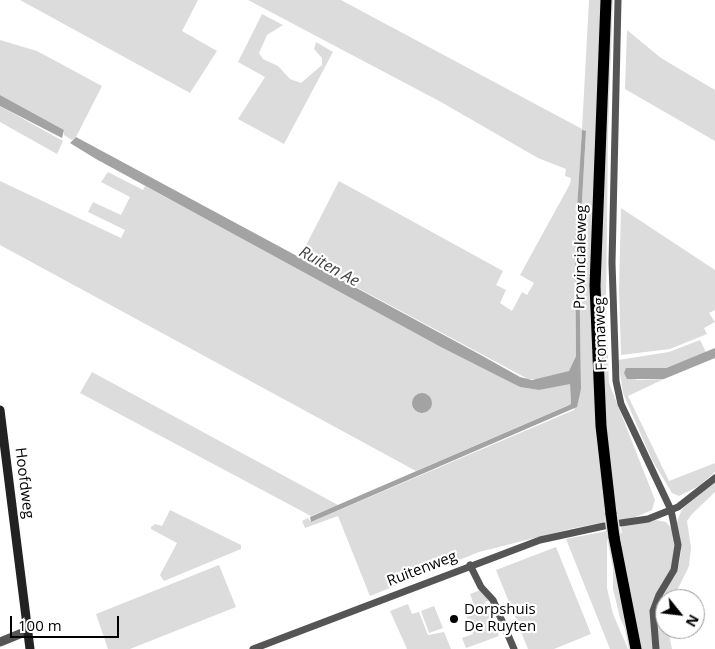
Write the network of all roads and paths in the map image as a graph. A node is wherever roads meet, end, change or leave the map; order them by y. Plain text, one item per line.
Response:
1 (606, 0) edge
2 (618, 0) edge
3 (0, 410) edge
4 (715, 478) edge
5 (671, 510) junction
6 (621, 524) dead end
7 (604, 526) dead end
8 (470, 565) junction
9 (27, 631) junction
10 (0, 642) edge
11 (30, 649) edge
12 (253, 649) edge
13 (514, 649) edge
14 (636, 649) edge
15 (656, 649) edge

1 - 14 highway, Provincialeweg, bridge
2 - 5 street, Fromaweg
3 - 9 main road, Hoofdweg
4 - 5 street
5 - 6 street
5 - 15 street, Fromaweg
7 - 8 street, Ruitenweg
8 - 12 street, Ruitenweg
8 - 13 street
9 - 10 street
9 - 11 main road, Hoofdweg

